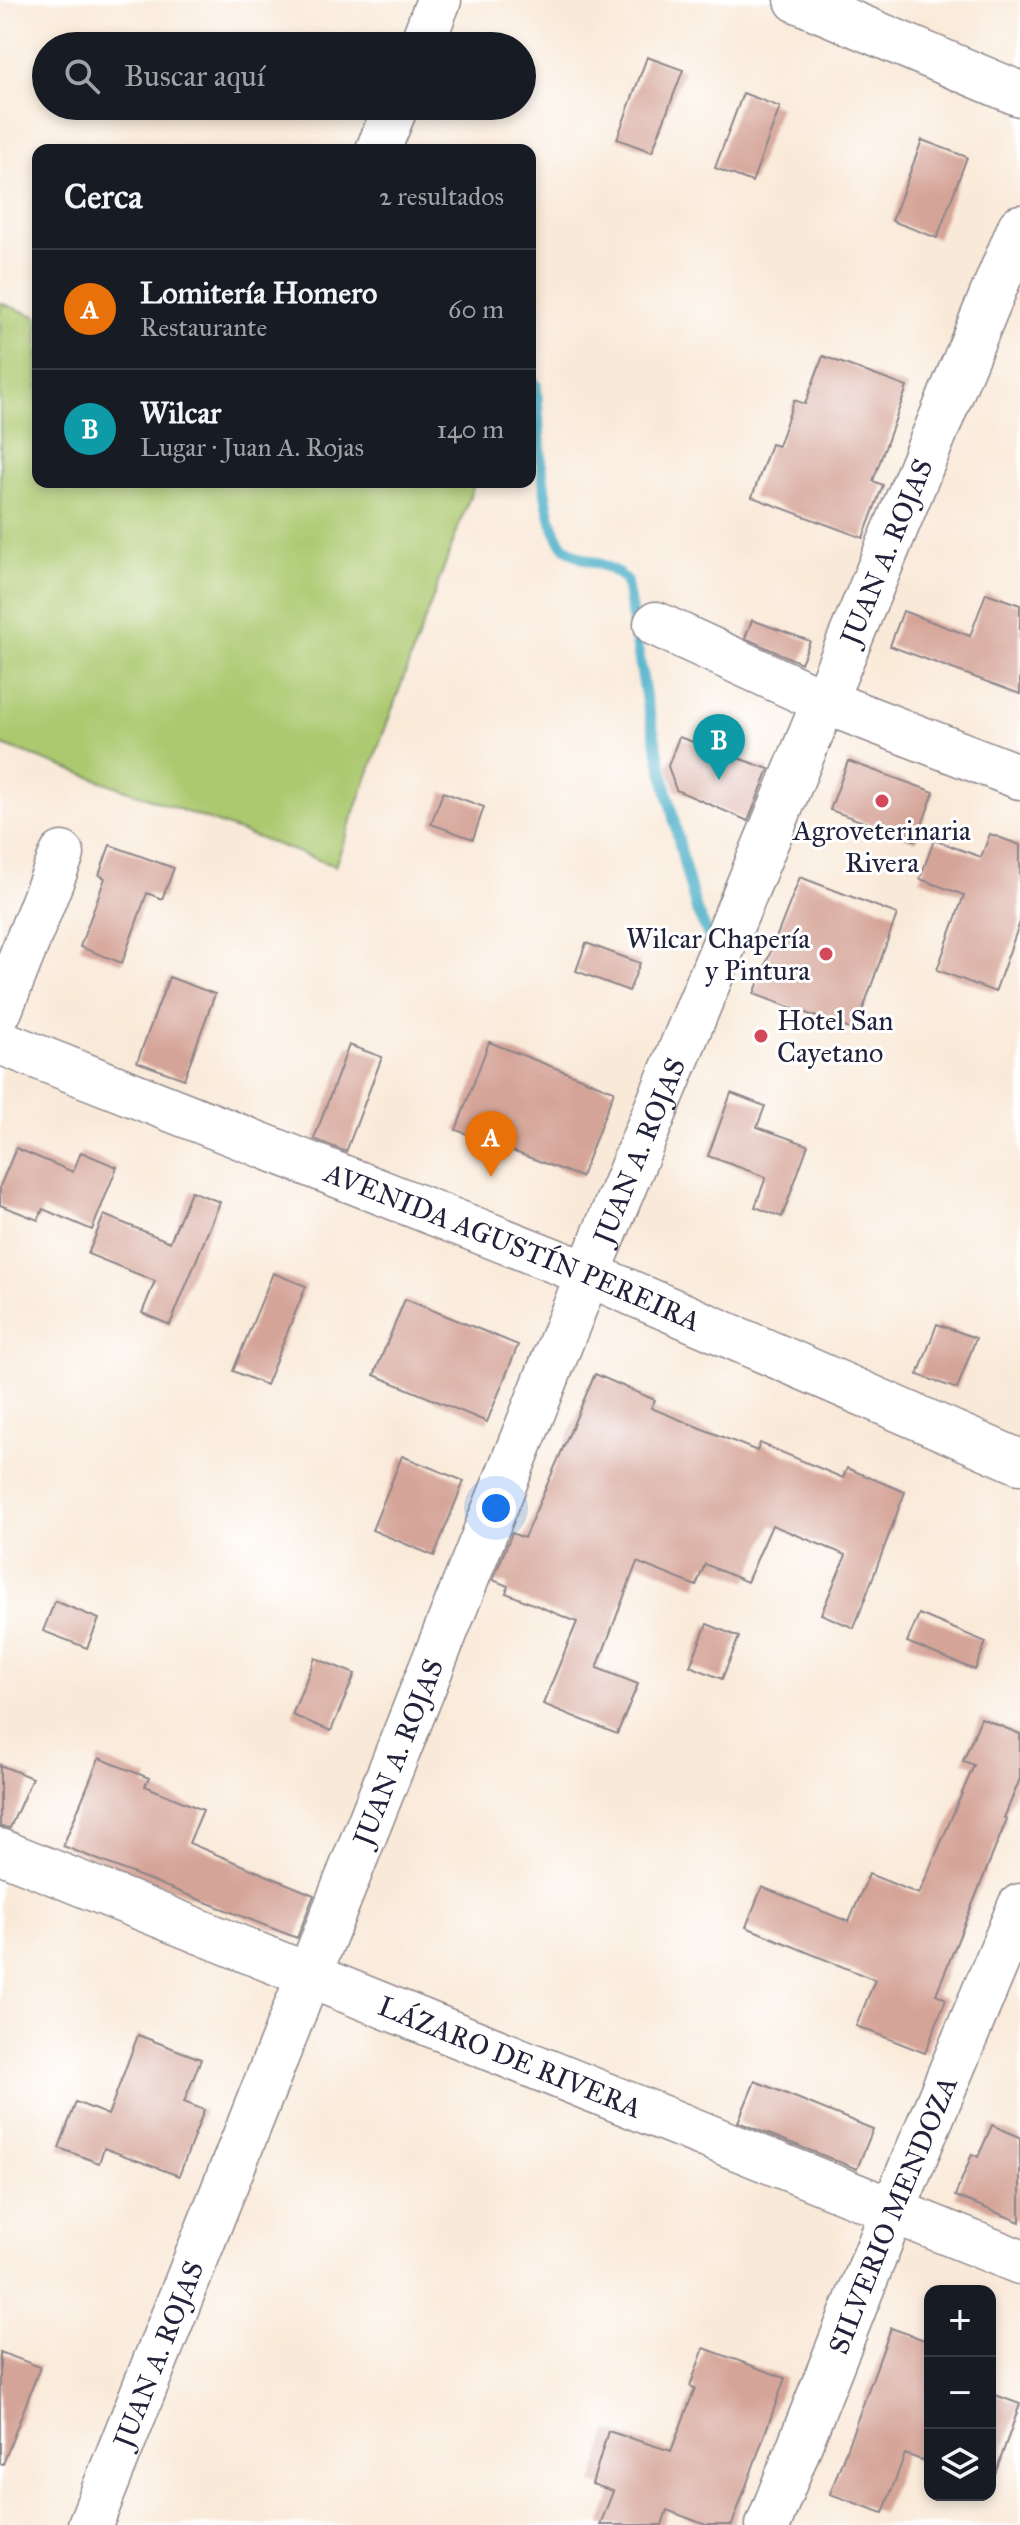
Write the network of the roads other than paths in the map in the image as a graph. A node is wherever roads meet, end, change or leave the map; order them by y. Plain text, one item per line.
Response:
1 (439, 0) edge
2 (797, 0) edge
3 (426, 32) edge
4 (1020, 94) edge
5 (390, 120) edge
6 (380, 144) edge
7 (1020, 227) edge
8 (656, 624) dead end
9 (823, 701) junction
10 (1020, 777) edge
11 (62, 854) dead end
12 (0, 1010) edge
13 (0, 1042) edge
14 (588, 1274) junction
15 (1020, 1462) edge
16 (0, 1851) edge
17 (1020, 1906) edge
18 (308, 1976) junction
19 (893, 2210) junction
20 (1020, 2262) edge
21 (90, 2525) edge
22 (768, 2525) edge

1 - 3 street
2 - 4 street
5 - 6 street
7 - 9 street, JUAN A. ROJAS
8 - 9 street
9 - 10 street
9 - 14 street, JUAN A. ROJAS
11 - 12 street
13 - 14 street, AVENIDA AGUSTÍN PEREIRA
14 - 15 street, AVENIDA AGUSTÍN PEREIRA
14 - 18 street, JUAN A. ROJAS
16 - 18 street, LÁZARO DE RIVERA
17 - 19 street, SILVERIO MENDOZA
18 - 19 street, LÁZARO DE RIVERA
18 - 21 street, JUAN A. ROJAS
19 - 20 street, LÁZARO DE RIVERA
19 - 22 street, SILVERIO MENDOZA

